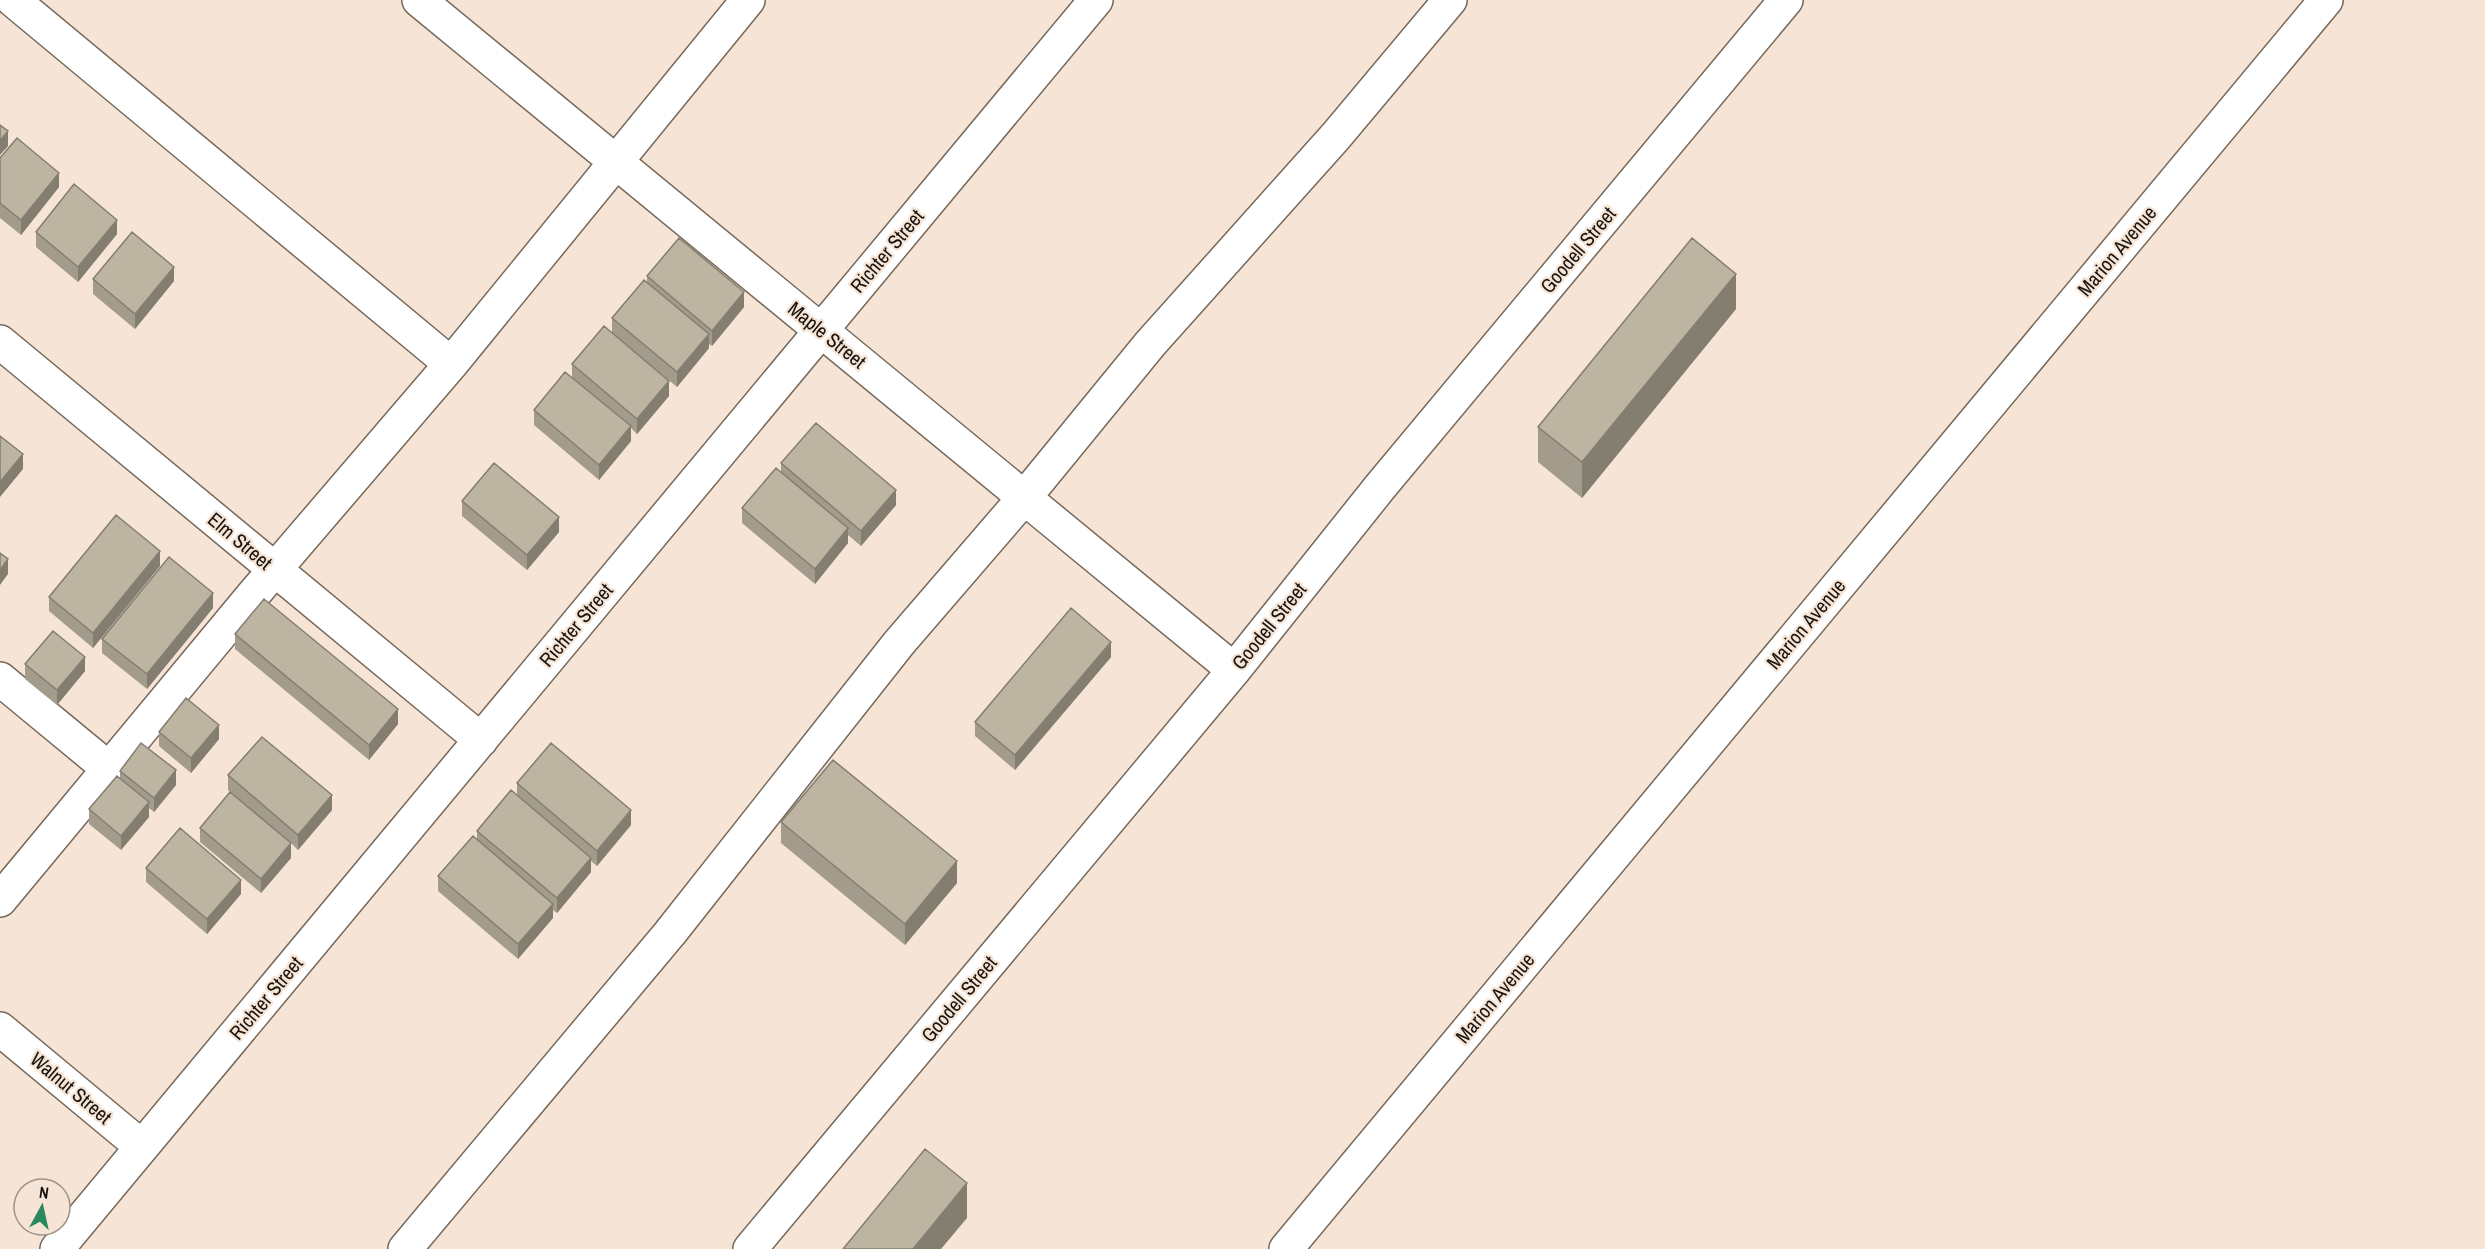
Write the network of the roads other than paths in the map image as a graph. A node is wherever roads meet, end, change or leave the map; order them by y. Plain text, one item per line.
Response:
1 (13, 0) edge
2 (419, 0) edge
3 (748, 0) edge
4 (1096, 0) edge
5 (1450, 0) edge
6 (1786, 0) edge
7 (2325, 0) edge
8 (615, 163) junction
9 (821, 330) junction
10 (0, 342) edge
11 (451, 364) junction
12 (1024, 498) junction
13 (275, 570) junction
14 (1234, 670) junction
15 (0, 679) edge
16 (481, 740) junction
17 (109, 769) junction
18 (0, 900) edge
19 (0, 1029) edge
20 (142, 1147) junction
21 (57, 1249) edge
22 (405, 1249) edge
23 (750, 1249) edge
24 (1286, 1249) edge

1 - 11 street
2 - 8 street, Maple Street
3 - 8 street
4 - 9 street, Richter Street
5 - 12 street
6 - 14 street, Goodell Street
7 - 24 street, Marion Avenue
8 - 9 street, Maple Street
8 - 11 street
9 - 12 street, Maple Street
9 - 16 street, Richter Street
10 - 13 street, Elm Street
11 - 13 street
12 - 14 street, Maple Street
12 - 22 street
13 - 16 street, Elm Street
13 - 17 street
14 - 23 street, Goodell Street
15 - 17 street
16 - 20 street, Richter Street
17 - 18 street
19 - 20 street, Walnut Street
20 - 21 street, Richter Street

